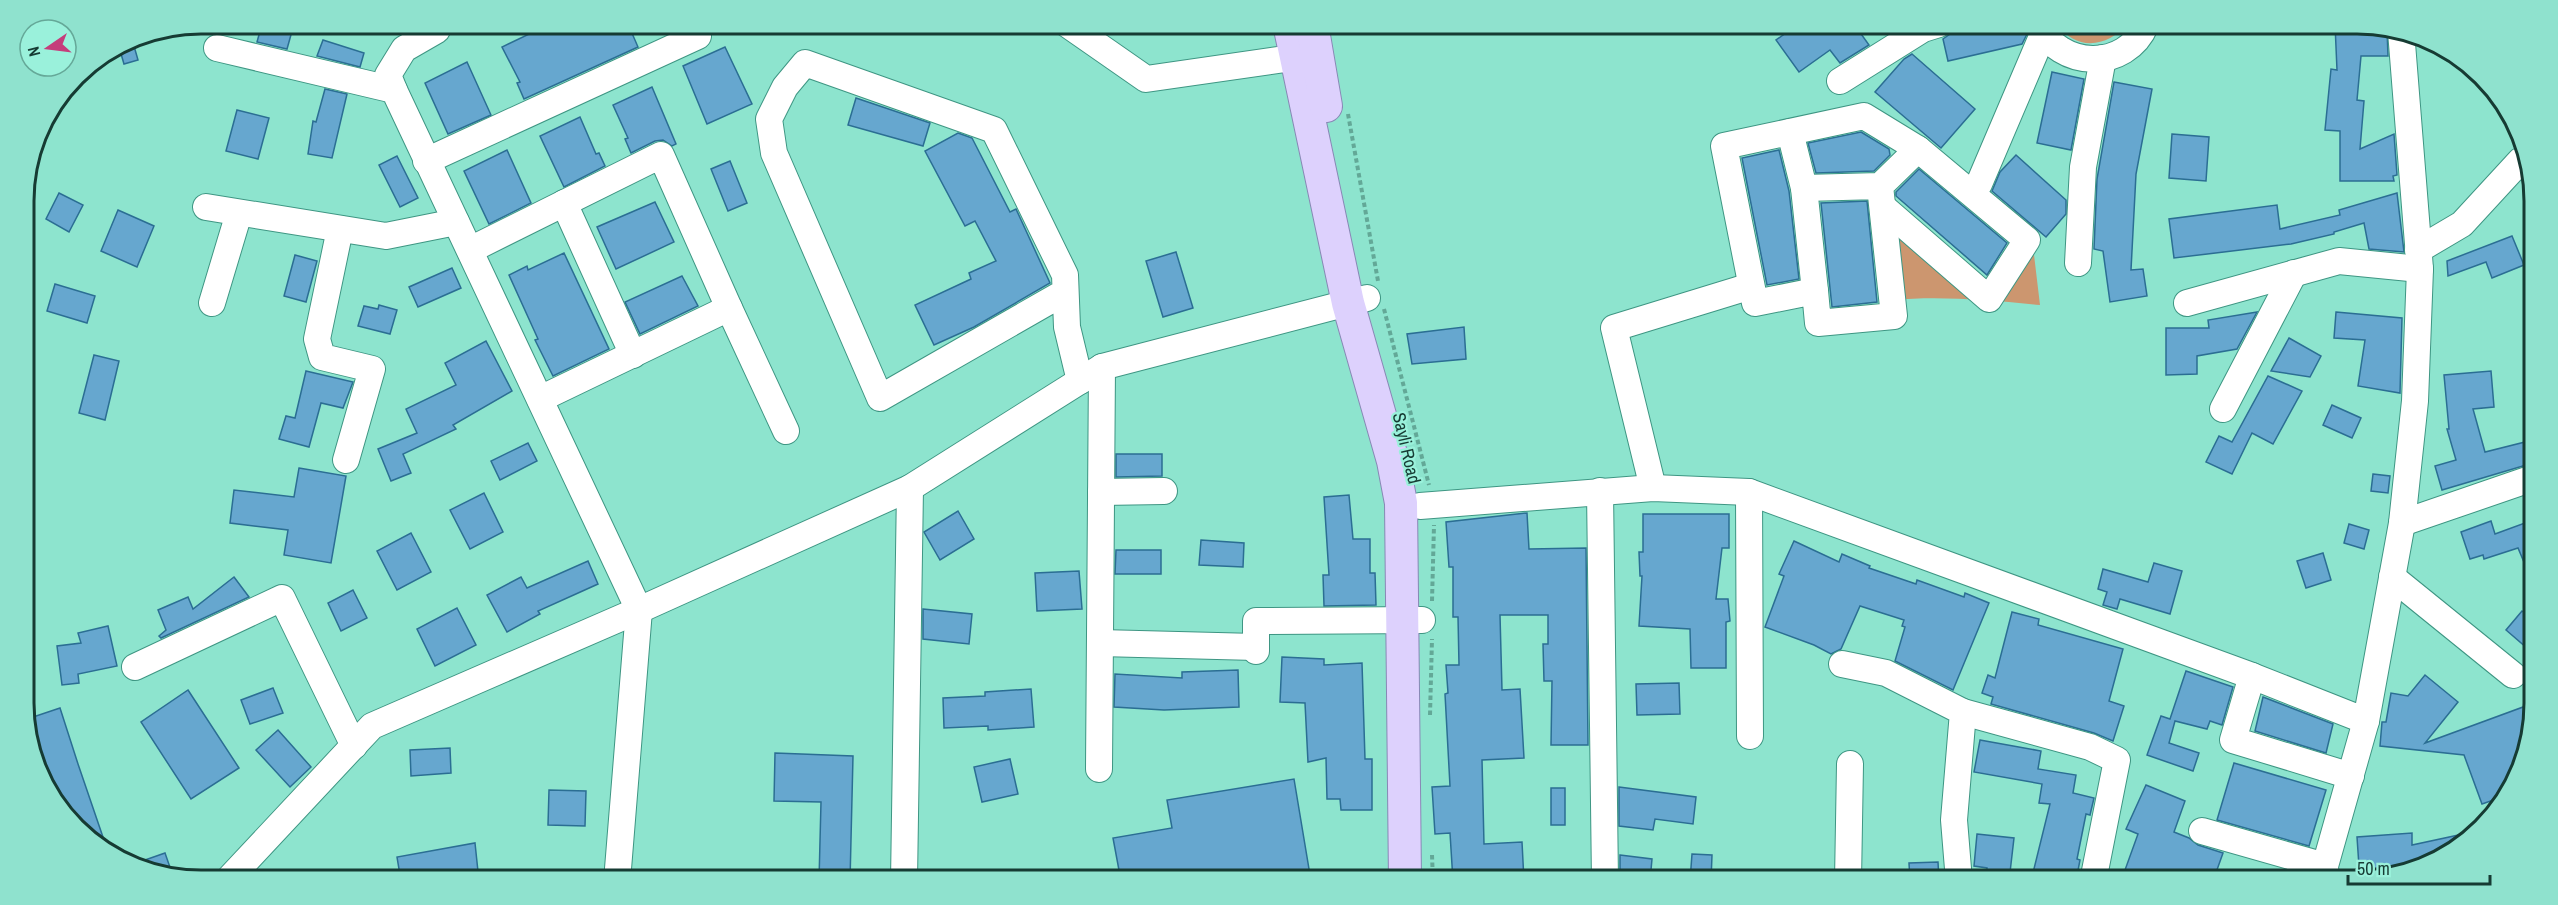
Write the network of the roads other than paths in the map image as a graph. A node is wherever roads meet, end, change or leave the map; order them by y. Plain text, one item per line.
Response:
1 (426, 35) edge
2 (1083, 35) edge
3 (1294, 35) edge
4 (1310, 35) edge
5 (1913, 35) edge
6 (2038, 35) edge
7 (2045, 35) edge
8 (2138, 35) edge
9 (698, 36) dead end
10 (2401, 40) edge
11 (217, 48) dead end
12 (1305, 56) junction
13 (2103, 58) junction
14 (1840, 81) dead end
15 (394, 90) junction
16 (1790, 132) junction
17 (1918, 149) junction
18 (426, 160) junction
19 (2519, 162) edge
20 (1978, 184) dead end
21 (1804, 188) junction
22 (1881, 196) junction
23 (564, 203) junction
24 (206, 207) dead end
25 (239, 213) junction
26 (456, 222) junction
27 (340, 229) junction
28 (470, 250) junction
29 (2419, 259) junction
30 (2078, 263) dead end
31 (2295, 273) junction
32 (1751, 286) junction
33 (1815, 291) junction
34 (1065, 292) junction
35 (1358, 300) junction
36 (212, 303) dead end
37 (2187, 303) dead end
38 (729, 308) junction
39 (633, 354) junction
40 (1102, 367) junction
41 (1080, 381) junction
42 (540, 399) junction
43 (2223, 409) dead end
44 (786, 431) dead end
45 (346, 460) dead end
46 (2524, 481) edge
47 (910, 488) junction
48 (1653, 488) junction
49 (1164, 491) dead end
50 (1600, 491) junction
51 (1101, 492) junction
52 (1749, 492) junction
53 (1420, 506) junction
54 (2402, 523) junction
55 (2392, 577) junction
56 (639, 610) junction
57 (1412, 620) junction
58 (1100, 643) junction
59 (1842, 664) dead end
60 (135, 667) dead end
61 (2513, 675) dead end
62 (2252, 676) junction
63 (1964, 712) junction
64 (2366, 721) junction
65 (1750, 736) dead end
66 (354, 746) junction
67 (1850, 764) dead end
68 (1099, 769) dead end
69 (2351, 776) junction
70 (2202, 831) dead end
71 (237, 870) edge
72 (618, 870) edge
73 (904, 870) edge
74 (1405, 870) edge
75 (1424, 870) edge
76 (1605, 870) edge
77 (1848, 870) edge
78 (1958, 870) edge
79 (2095, 870) edge
80 (2314, 870) edge
81 (2326, 870) edge

1 - 15 street
2 - 12 street
3 - 12 main road
4 - 12 main road, Sayli Road
5 - 14 street
6 - 20 street
7 - 13 street
8 - 13 street
9 - 18 street
10 - 29 street
11 - 15 street
12 - 35 main road, Sayli Road
13 - 30 street
15 - 18 street
16 - 17 street
16 - 21 street
16 - 32 street
17 - 22 street
17 - 22 street
18 - 26 street
19 - 29 street
21 - 22 street
21 - 33 street
22 - 33 street
23 - 28 street
23 - 38 street
23 - 39 street
24 - 25 street
25 - 27 street
25 - 36 street
26 - 27 street
26 - 28 street
27 - 45 street
28 - 42 street
29 - 31 street
29 - 54 street
31 - 37 street
31 - 43 street
32 - 33 street
32 - 48 street
34 - 34 street
34 - 41 street
35 - 40 street
35 - 53 main road, Sayli Road
35 - 57 main road
38 - 39 street
38 - 44 street
39 - 42 street
40 - 41 street
40 - 51 street
41 - 47 street
42 - 56 street
46 - 54 street
47 - 56 street
47 - 73 street
48 - 50 street
48 - 52 street
49 - 51 street
50 - 53 street
50 - 76 street
51 - 58 street
52 - 62 street
52 - 65 street
53 - 57 main road, Sayli Road
54 - 55 street
55 - 61 street
55 - 64 street
56 - 66 street
56 - 72 street
57 - 58 street
57 - 74 main road
57 - 75 main road, Sayli Road
58 - 68 street
59 - 63 street
60 - 66 street
62 - 64 street
62 - 69 street
63 - 78 street
63 - 79 street
64 - 69 street
66 - 71 street
67 - 77 street
69 - 81 street
70 - 80 street

